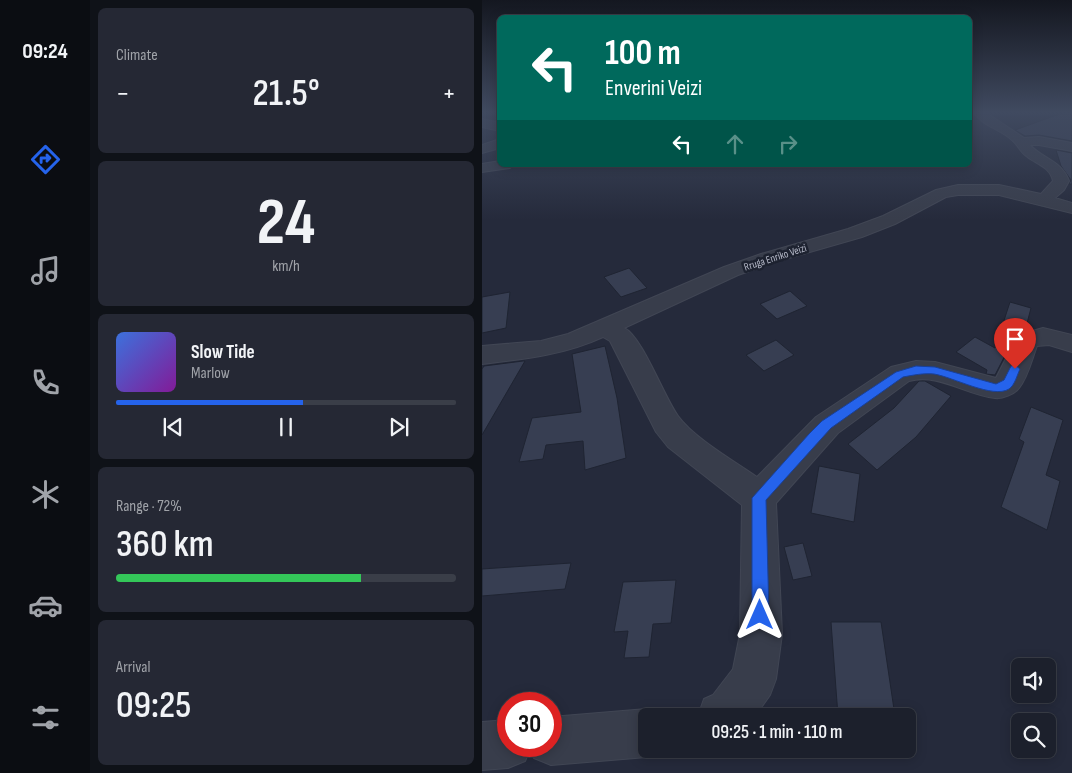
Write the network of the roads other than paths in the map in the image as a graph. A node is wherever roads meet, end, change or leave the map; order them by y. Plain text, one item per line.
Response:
1 (1026, 148) edge
2 (497, 166) edge
3 (482, 168) edge
4 (1044, 200) junction
5 (1072, 208) edge
6 (602, 327) junction
7 (1072, 344) edge
8 (482, 355) edge
9 (759, 498) junction
10 (733, 708) edge
11 (638, 734) edge
12 (562, 739) edge
13 (497, 745) edge
14 (482, 746) edge

1 - 4 street
2 - 3 street
4 - 5 street, Rruga Enriko Veizi
4 - 6 street, Rruga Enriko Veizi
6 - 8 street, Rruga Enriko Veizi
6 - 9 street
7 - 9 street
9 - 10 street
11 - 12 street
13 - 14 street

